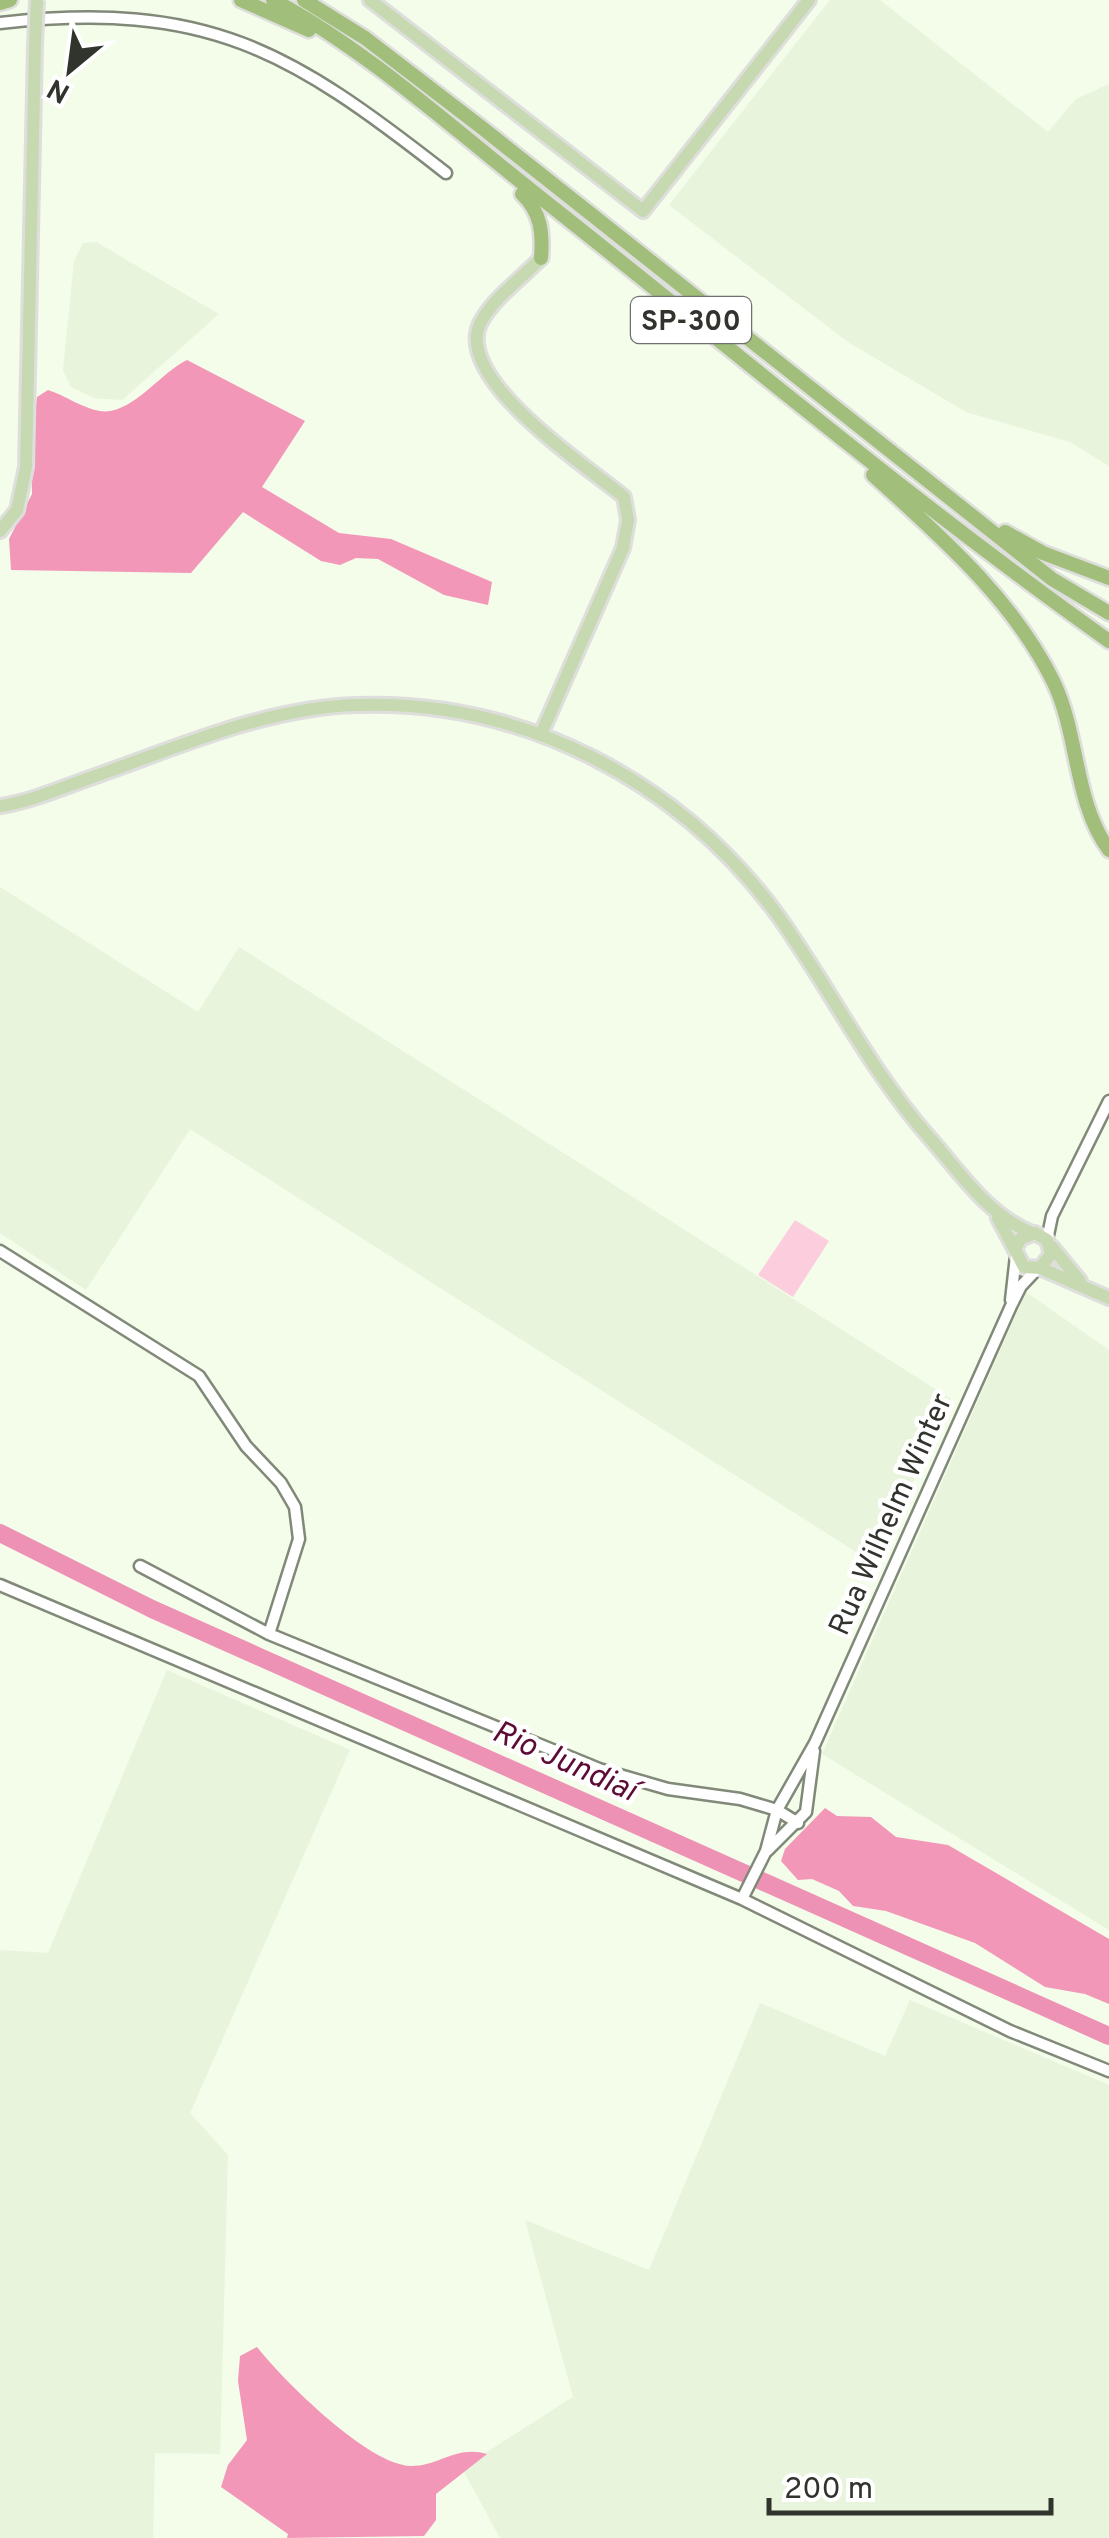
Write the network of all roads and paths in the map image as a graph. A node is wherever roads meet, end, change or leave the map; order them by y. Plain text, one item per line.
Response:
1 (10, 0) edge
2 (37, 0) edge
3 (241, 0) edge
4 (273, 0) edge
5 (304, 0) edge
6 (370, 0) edge
7 (809, 0) edge
8 (0, 3) edge
9 (0, 22) edge
10 (350, 52) junction
11 (464, 138) junction
12 (446, 173) dead end
13 (541, 258) joint
14 (804, 410) junction
15 (920, 477) junction
16 (0, 531) edge
17 (1109, 578) edge
18 (1109, 613) edge
19 (1109, 641) edge
20 (541, 734) junction
21 (0, 806) edge
22 (1109, 850) edge
23 (1109, 1101) edge
24 (994, 1212) junction
25 (1041, 1237) junction
26 (0, 1251) edge
27 (1016, 1253) junction
28 (1038, 1268) junction
29 (1082, 1283) junction
30 (1109, 1298) edge
31 (1011, 1306) junction
32 (140, 1566) dead end
33 (0, 1584) edge
34 (268, 1634) junction
35 (815, 1743) junction
36 (788, 1791) junction
37 (809, 1802) junction
38 (778, 1810) junction
39 (798, 1823) junction
40 (764, 1854) junction
41 (742, 1898) junction
42 (1109, 2072) edge

1 - 8 highway
2 - 16 main road, bridge
3 - 10 highway
4 - 10 highway, SP-300
5 - 15 highway, SP-300
6 - 7 main road
9 - 12 street
10 - 11 highway, SP-300
11 - 13 highway
11 - 14 highway, SP-300
13 - 20 main road
14 - 19 highway, SP-300
14 - 22 highway
15 - 17 highway
15 - 18 highway, SP-300
20 - 21 main road
20 - 24 main road
23 - 25 street
24 - 25 main road
24 - 27 main road
25 - 27 main road
25 - 28 main road
25 - 29 main road
26 - 34 street
27 - 28 main road
27 - 31 street, Rua Wilhelm Winter
28 - 29 main road
28 - 31 street, Rua Wilhelm Winter
29 - 30 main road
31 - 35 street, Rua Wilhelm Winter
32 - 34 street
33 - 41 street
34 - 38 street
35 - 36 street
35 - 37 street
36 - 37 street
36 - 38 street
37 - 39 street
38 - 39 street
38 - 40 street
39 - 40 street
40 - 41 street
41 - 42 street

